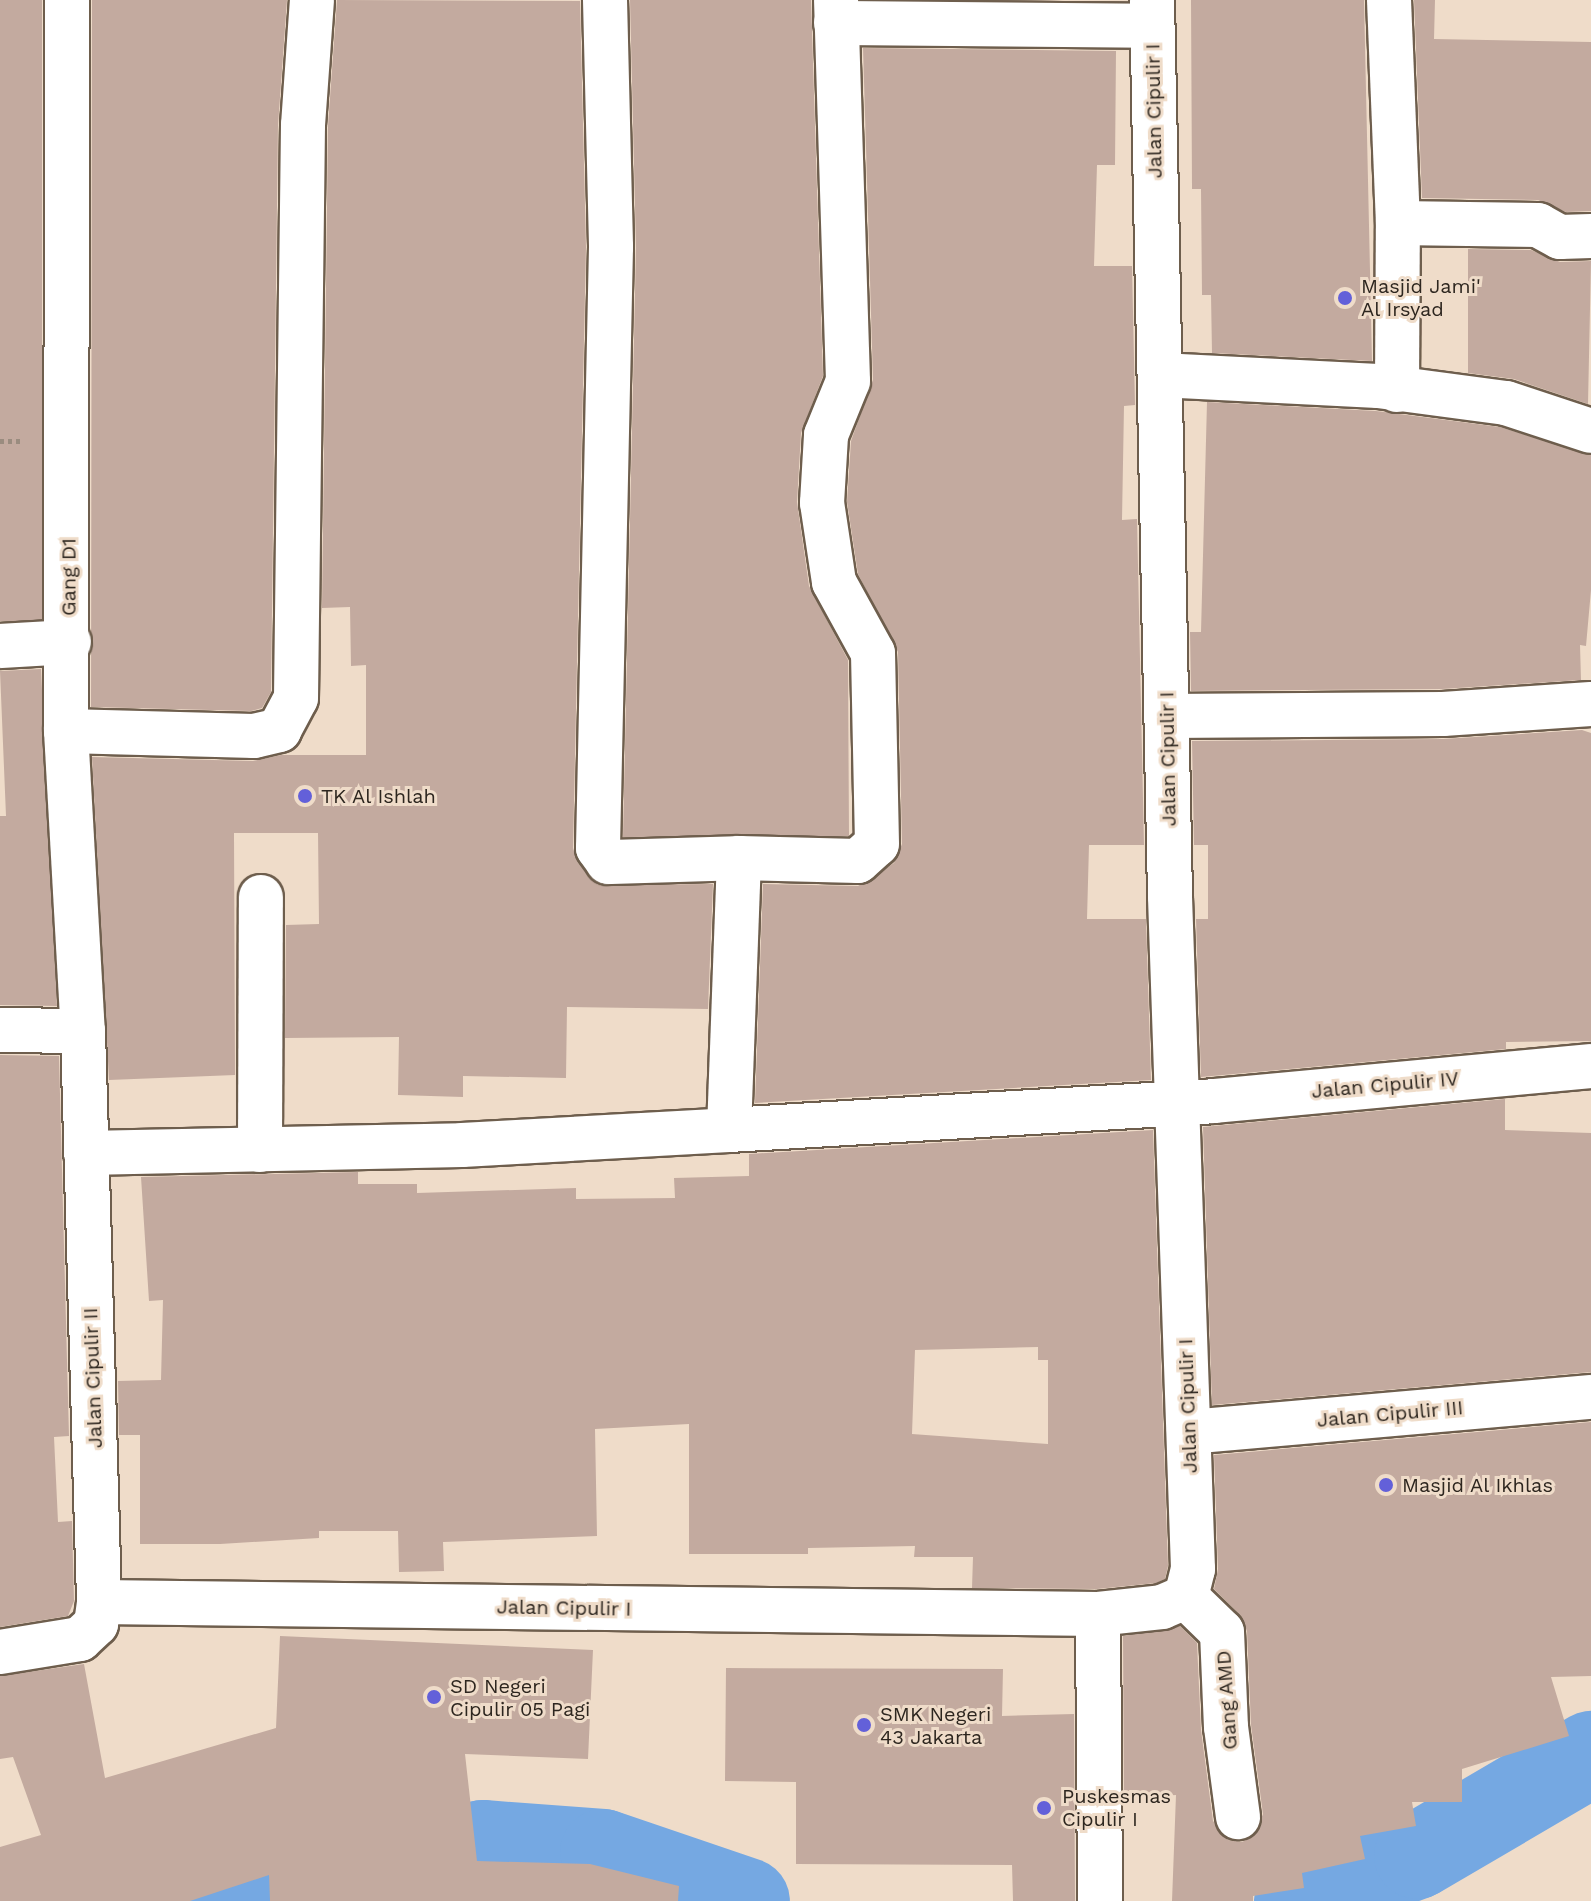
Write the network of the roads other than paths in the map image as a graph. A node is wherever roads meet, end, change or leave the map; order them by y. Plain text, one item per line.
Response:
1 (67, 0) edge
2 (312, 0) edge
3 (605, 0) edge
4 (1389, 0) edge
5 (836, 11) edge
6 (1152, 13) edge
7 (1398, 223) junction
8 (1591, 236) edge
9 (1160, 375) junction
10 (1397, 390) junction
11 (1591, 431) edge
12 (69, 642) junction
13 (0, 646) edge
14 (1591, 704) edge
15 (1167, 716) junction
16 (66, 731) junction
17 (739, 858) junction
18 (261, 897) dead end
19 (0, 1030) edge
20 (83, 1031) junction
21 (1591, 1066) edge
22 (1179, 1103) junction
23 (729, 1130) junction
24 (260, 1150) junction
25 (86, 1153) junction
26 (1591, 1397) edge
27 (1189, 1432) junction
28 (1186, 1597) junction
29 (99, 1602) junction
30 (1098, 1614) junction
31 (0, 1652) edge
32 (1238, 1817) dead end
33 (1100, 1901) edge

1 - 12 street, Gang D1
2 - 16 street
3 - 17 street
4 - 7 street
5 - 6 street
5 - 17 street
6 - 9 street, Jalan Cipulir I
7 - 8 street
7 - 10 street
9 - 10 street
9 - 15 street, Jalan Cipulir I
10 - 11 street
12 - 13 street
12 - 16 street, Gang D1
14 - 15 street
15 - 22 street, Jalan Cipulir I
16 - 20 street, Gang D1
17 - 23 street
18 - 24 street
19 - 20 street
20 - 25 street, Gang D1
21 - 22 street, Jalan Cipulir IV
22 - 23 street, Jalan Cipulir IV
22 - 27 street, Jalan Cipulir I
23 - 24 street, Jalan Cipulir IV
24 - 25 street, Jalan Cipulir IV
25 - 29 street, Jalan Cipulir II
26 - 27 street, Jalan Cipulir III
27 - 28 street, Jalan Cipulir I
28 - 30 street, Jalan Cipulir I
28 - 32 street, Gang AMD
29 - 30 street, Jalan Cipulir I
29 - 31 street
30 - 33 street

